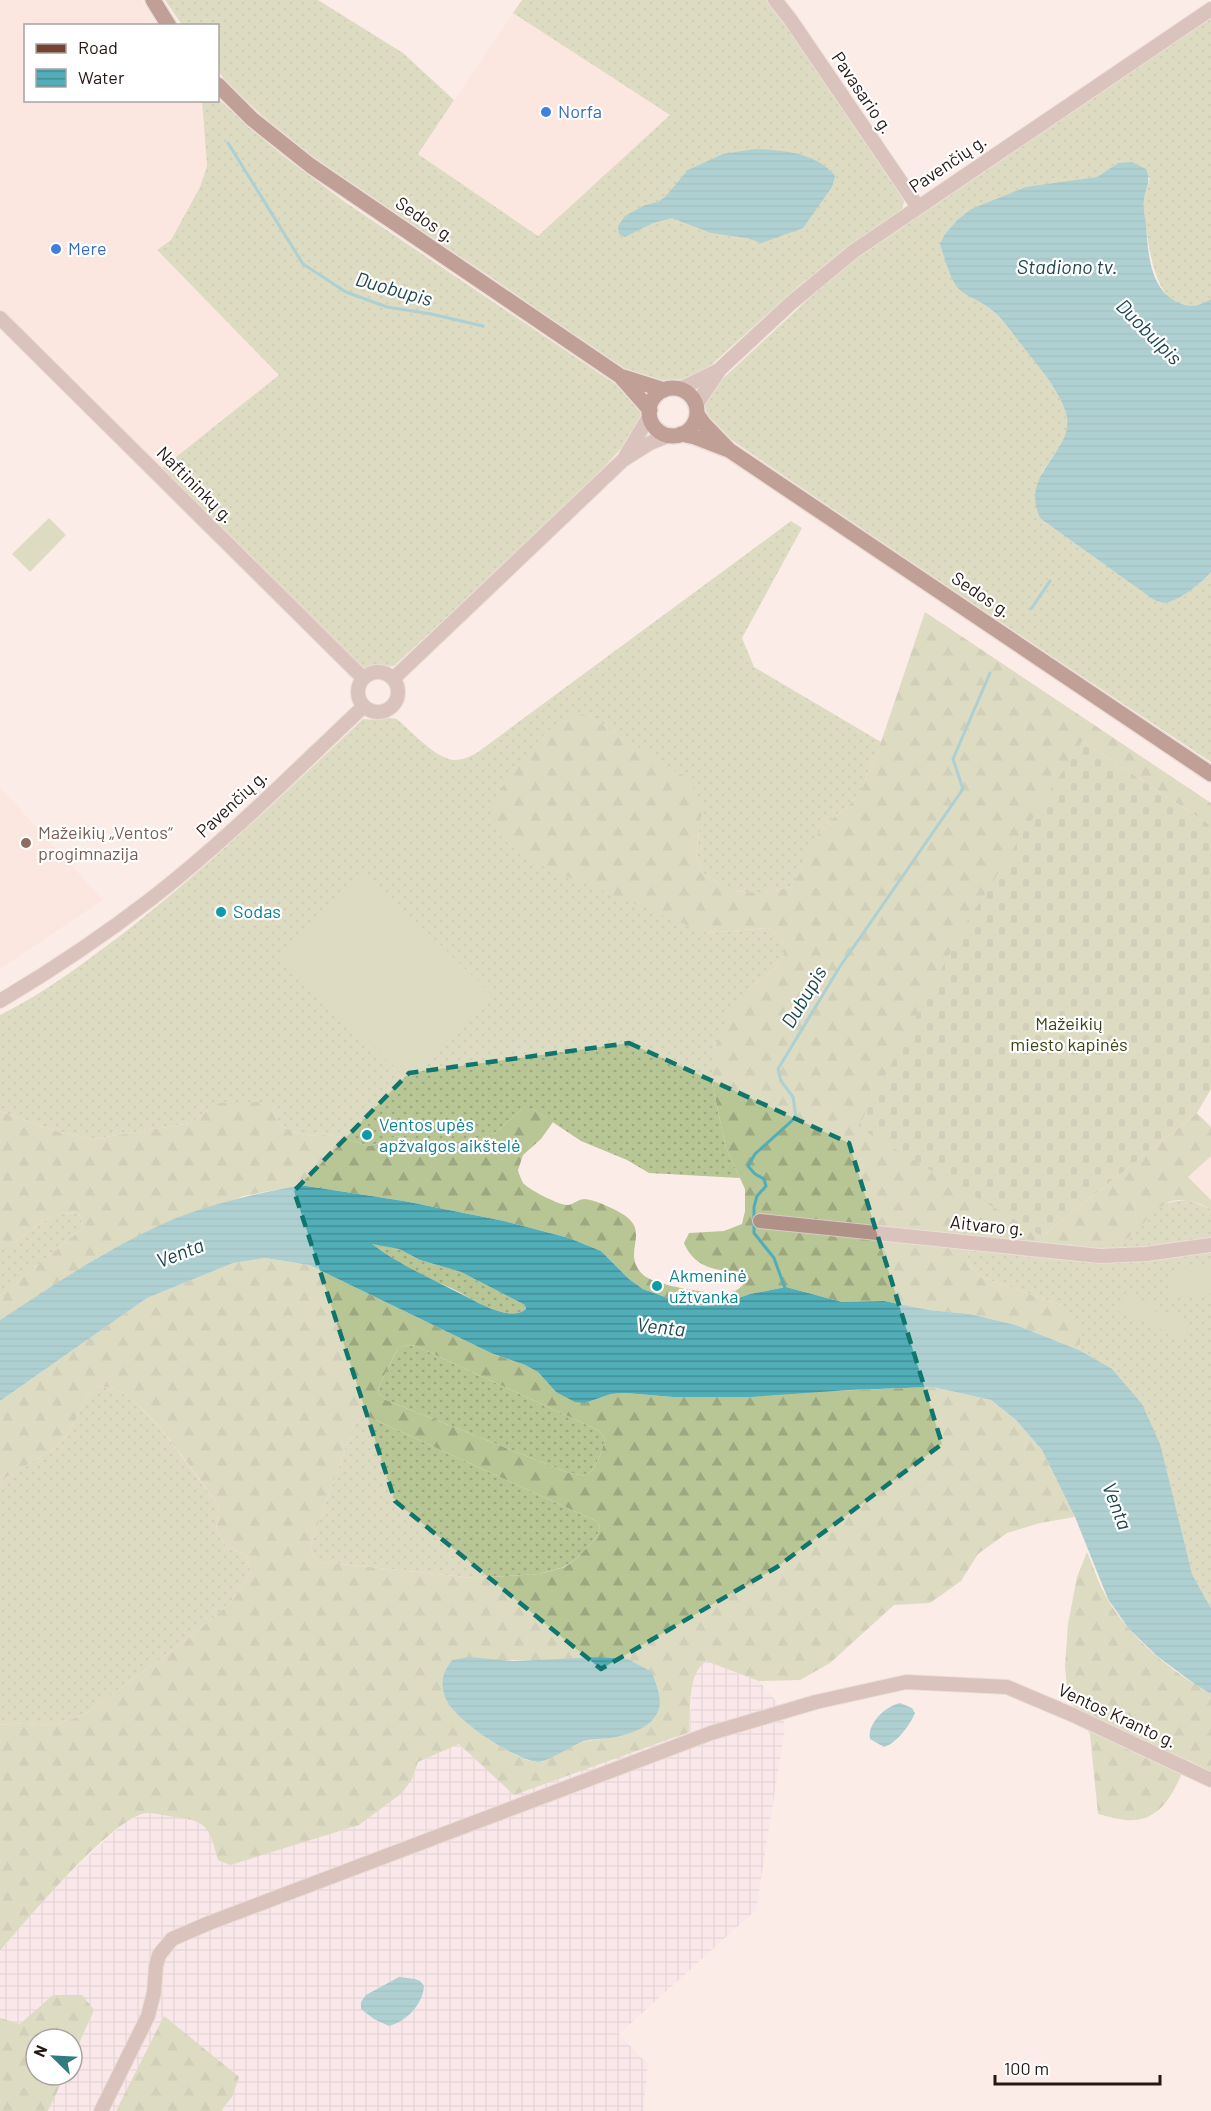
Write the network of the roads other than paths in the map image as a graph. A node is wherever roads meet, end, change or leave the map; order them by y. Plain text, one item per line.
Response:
1 (153, 0) edge
2 (775, 0) edge
3 (1211, 9) edge
4 (168, 24) edge
5 (219, 86) edge
6 (918, 207) junction
7 (0, 318) edge
8 (720, 369) junction
9 (620, 376) junction
10 (680, 389) junction
11 (664, 390) junction
12 (697, 409) junction
13 (650, 412) junction
14 (675, 435) junction
15 (729, 450) junction
16 (623, 460) junction
17 (363, 678) junction
18 (393, 679) junction
19 (363, 707) junction
20 (1211, 774) edge
21 (0, 1001) edge
22 (760, 1221) dead end
23 (1211, 1245) edge
24 (1211, 1780) edge
25 (101, 2111) edge

1 - 4 main road
2 - 6 street, Pavasario g.
3 - 6 street, Pavenčių g.
5 - 9 main road, Sedos g.
6 - 8 street, Pavenčių g.
7 - 17 street, Naftininkų g.
8 - 10 street, Pavenčių g.
8 - 12 street, Pavenčių g.
9 - 11 main road, Sedos g.
9 - 13 main road, Sedos g.
10 - 11 main road
10 - 12 main road
11 - 13 main road
12 - 14 main road
12 - 15 main road, Sedos g.
13 - 14 main road
13 - 16 street
14 - 15 main road, Sedos g.
14 - 16 street
15 - 20 main road, Sedos g.
16 - 18 street
17 - 18 street
17 - 19 street
18 - 19 street
19 - 21 street, Pavenčių g.
22 - 23 street, Aitvaro g.
24 - 25 street, Ventos Kranto g.

